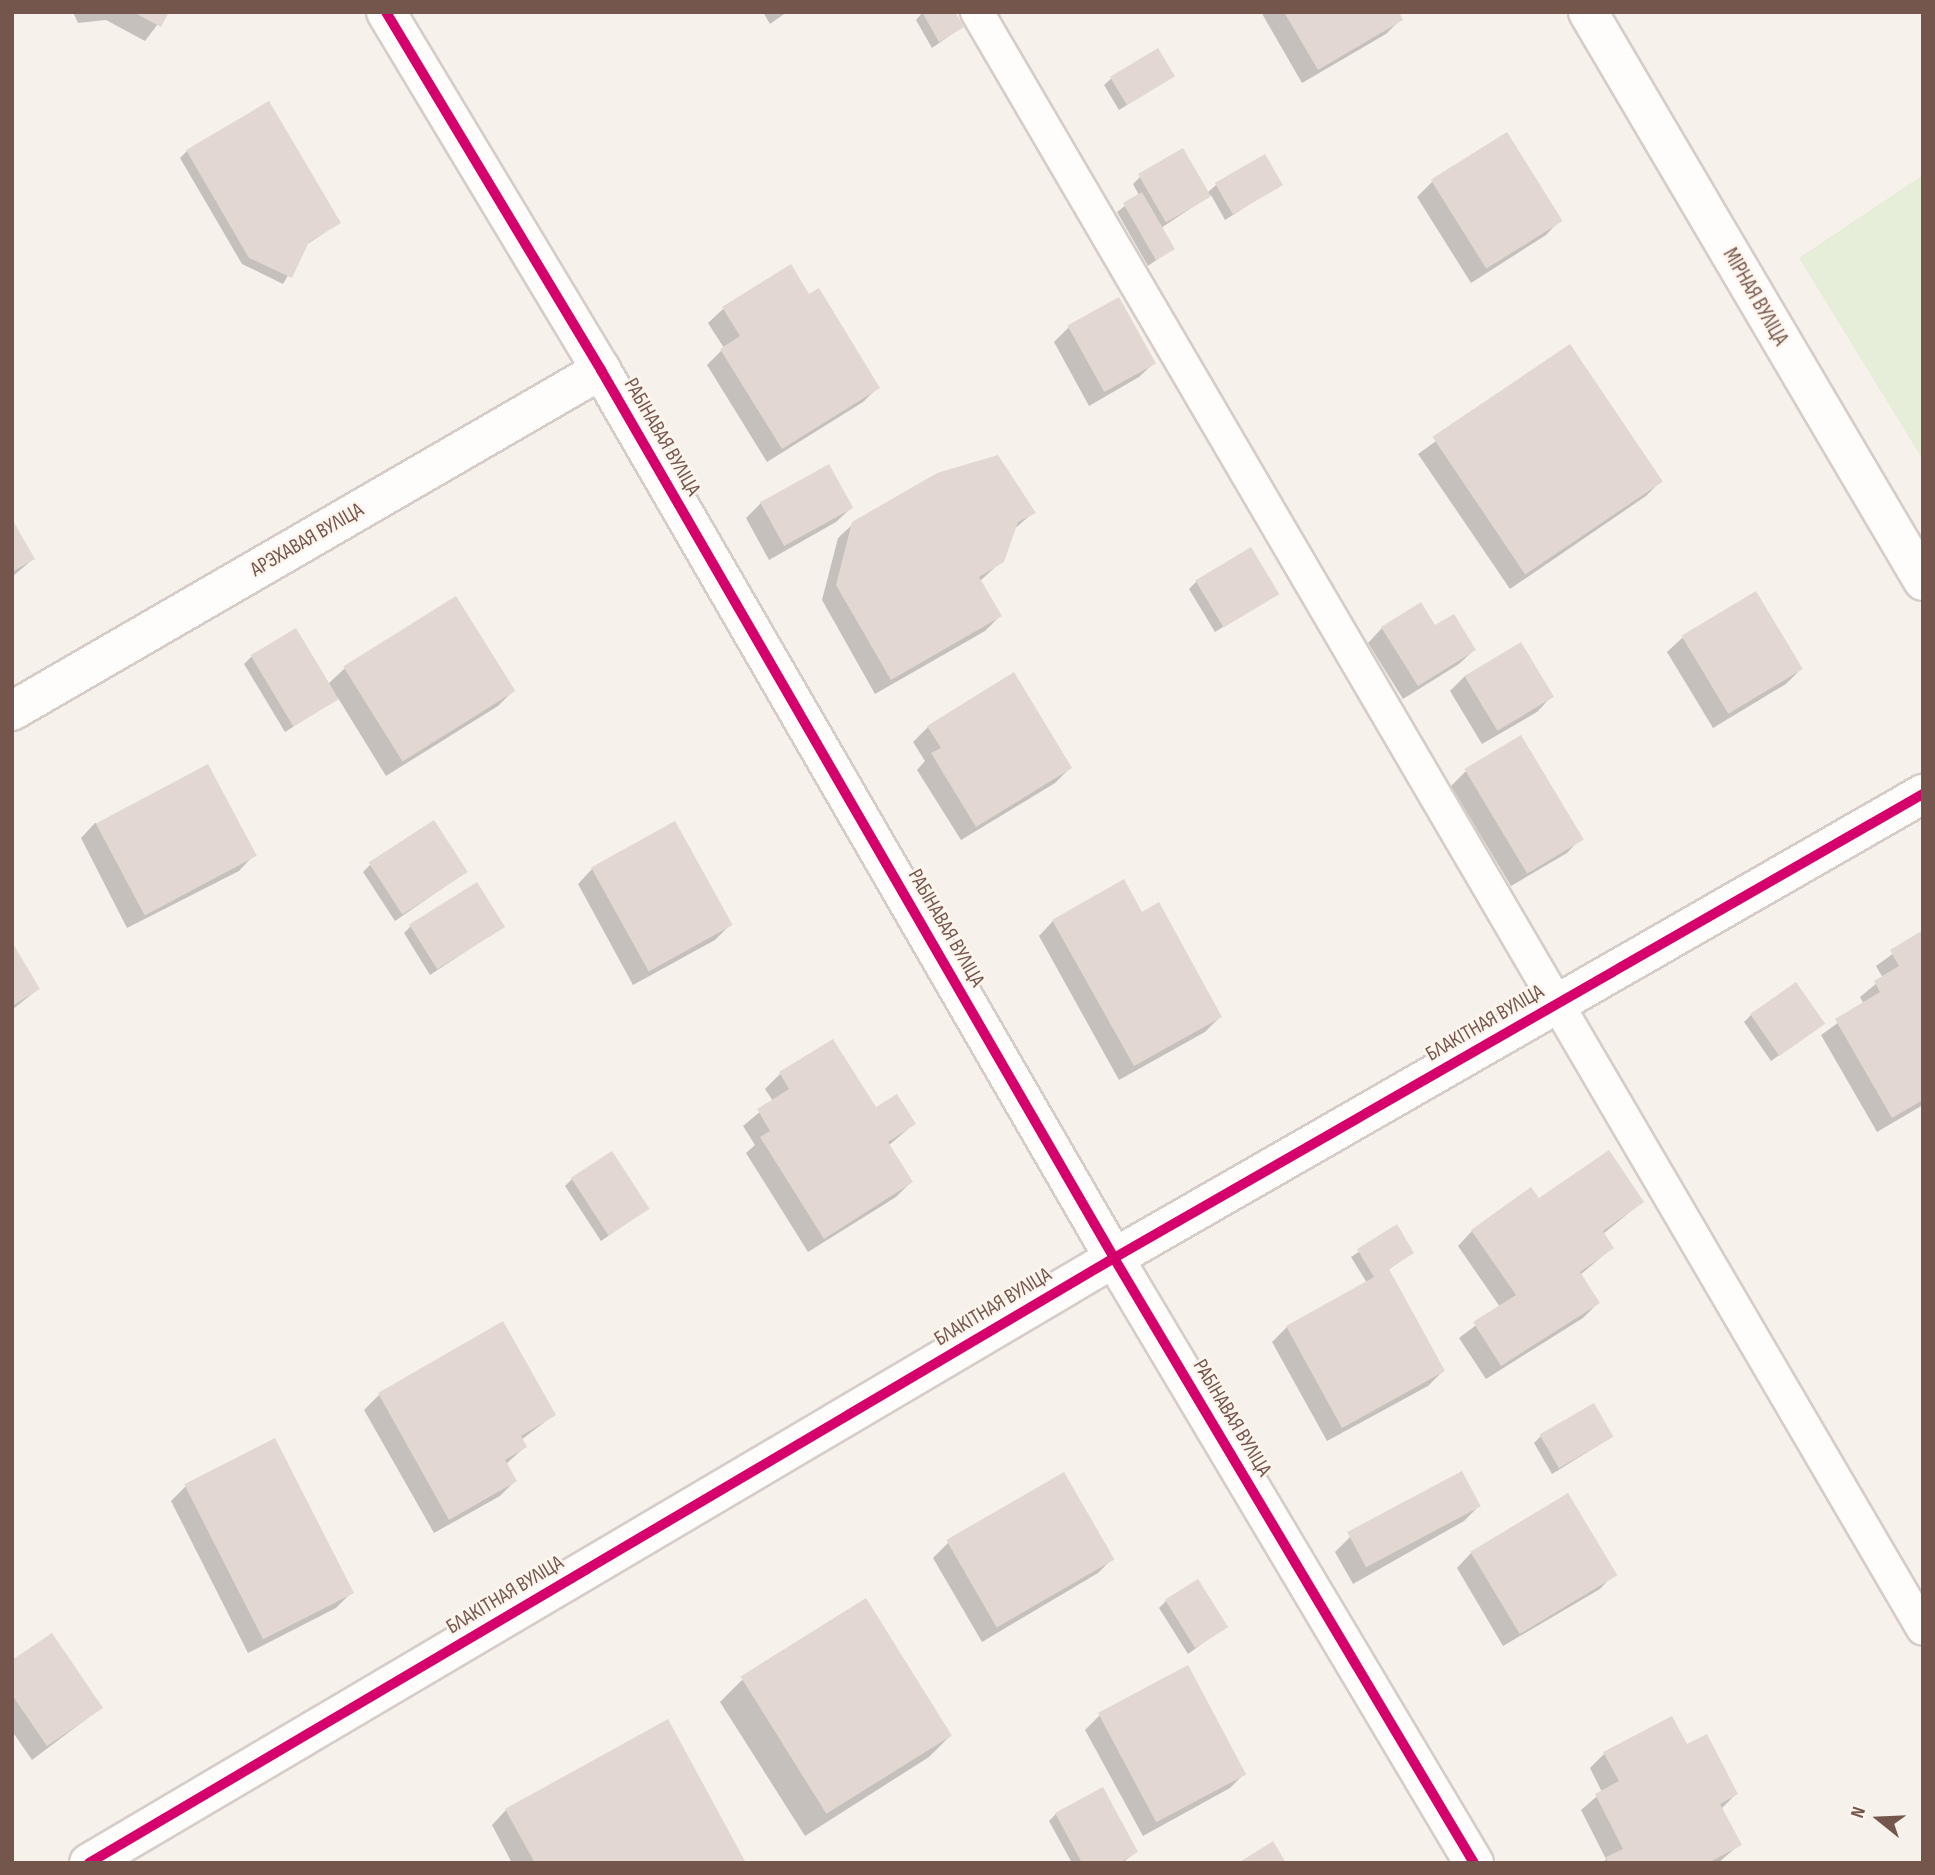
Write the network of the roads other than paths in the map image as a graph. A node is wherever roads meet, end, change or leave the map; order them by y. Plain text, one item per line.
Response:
1 (386, 12) edge
2 (977, 12) edge
3 (1588, 12) edge
4 (601, 370) junction
5 (1923, 581) edge
6 (12, 711) edge
7 (1923, 793) edge
8 (1555, 1005) junction
9 (1114, 1258) junction
10 (1923, 1629) edge
11 (89, 1863) edge
12 (1474, 1863) edge

1 - 4 street, РАБІНАВАЯ ВУЛІЦА
2 - 8 lane
3 - 5 street, МІРНАЯ ВУЛІЦА
4 - 6 street, АРЭХАВАЯ ВУЛІЦА
4 - 9 street, РАБІНАВАЯ ВУЛІЦА
7 - 8 street, БЛАКІТНАЯ ВУЛІЦА
8 - 9 street, БЛАКІТНАЯ ВУЛІЦА
8 - 10 lane
9 - 11 street, БЛАКІТНАЯ ВУЛІЦА
9 - 12 street, РАБІНАВАЯ ВУЛІЦА

